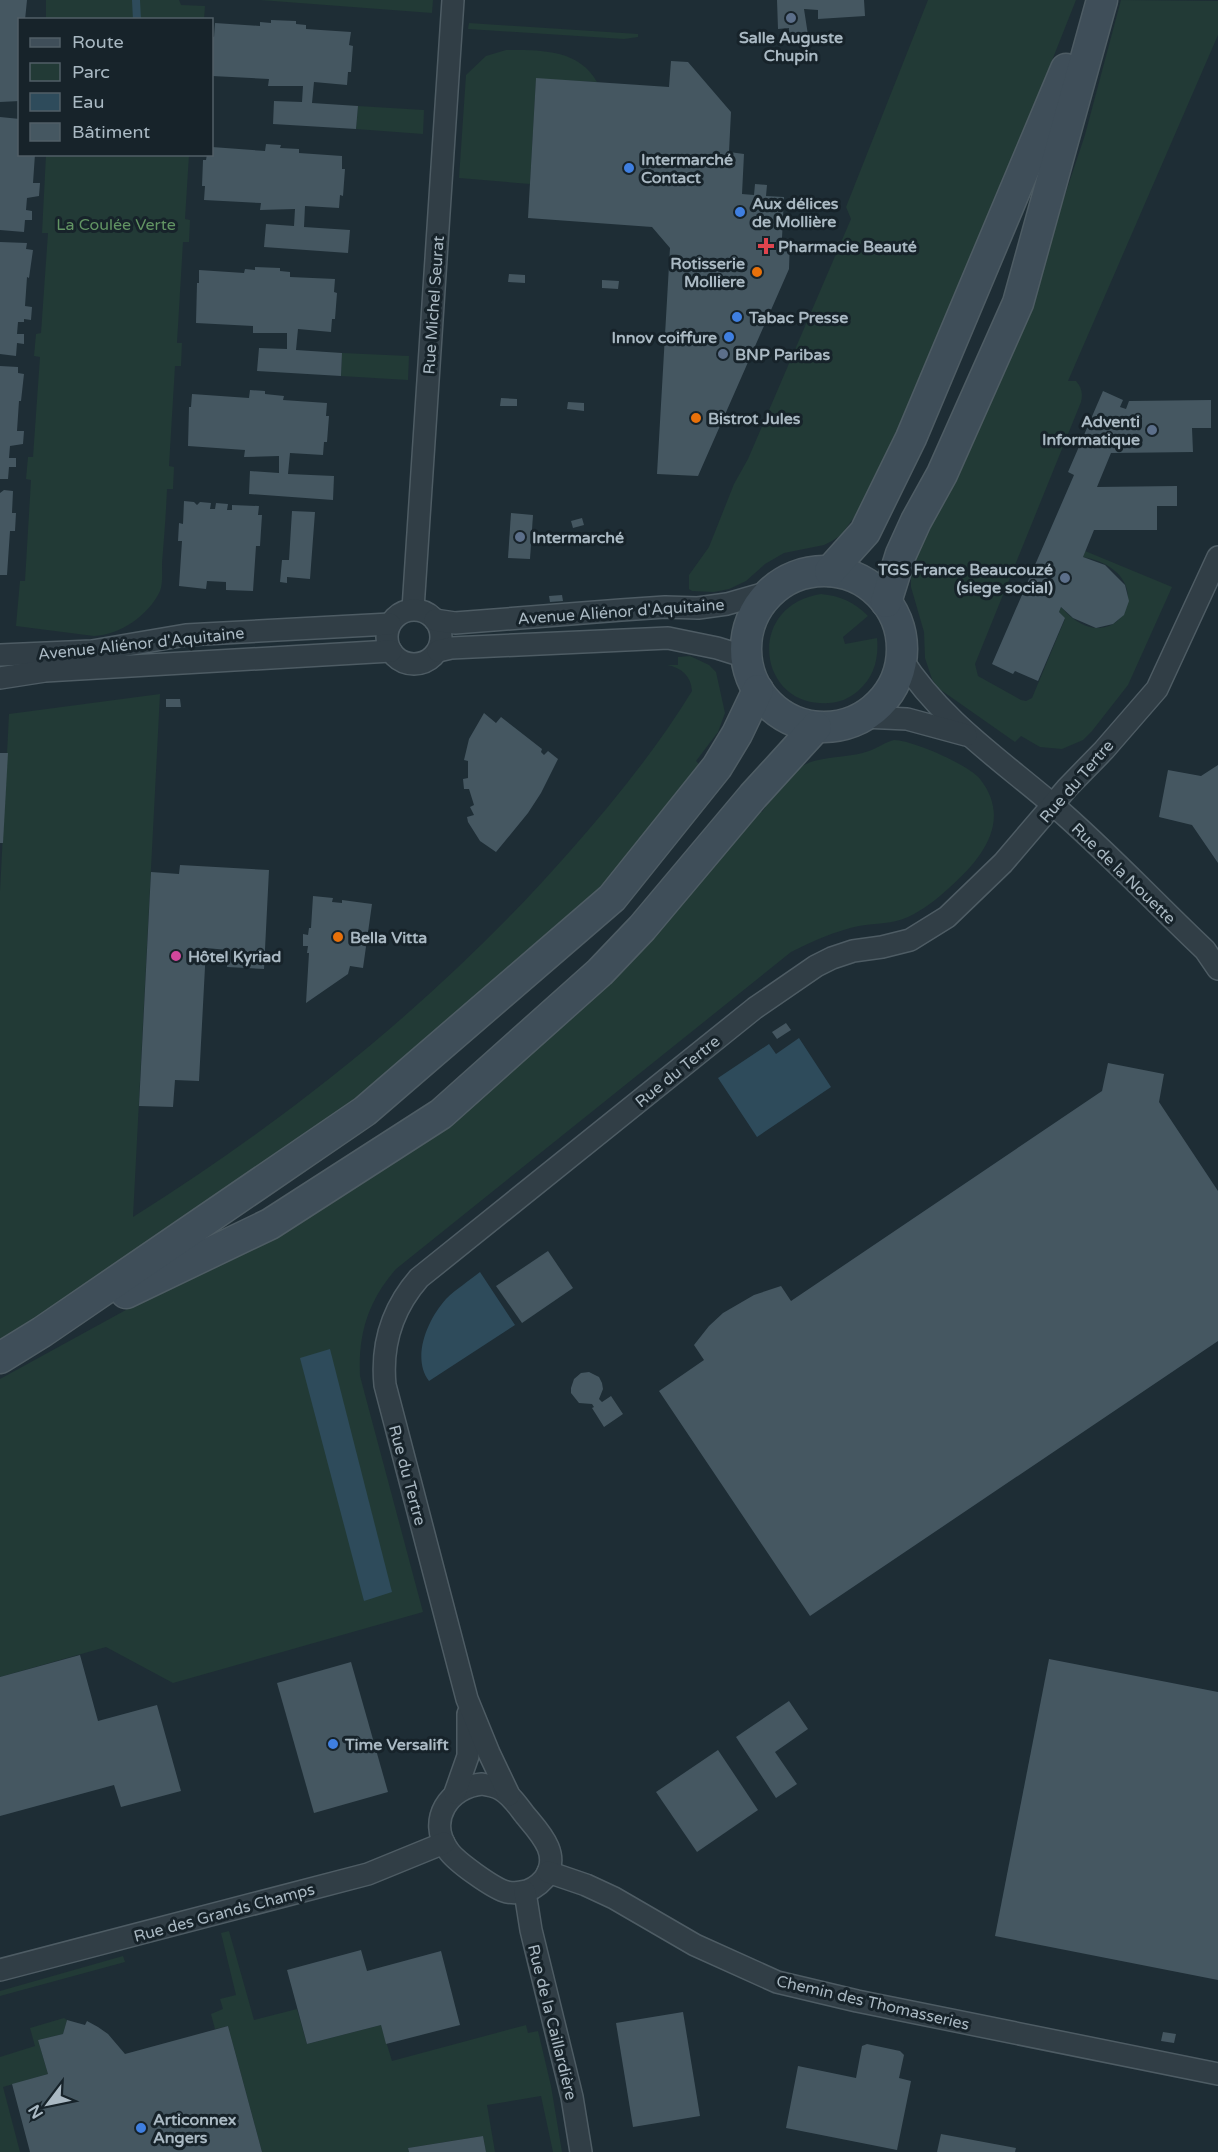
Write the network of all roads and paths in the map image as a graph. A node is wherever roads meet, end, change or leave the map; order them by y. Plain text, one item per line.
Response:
1 (453, 0) edge
2 (1095, 0) edge
3 (1102, 0) edge
4 (1218, 557) edge
5 (830, 571) junction
6 (770, 592) junction
7 (886, 602) junction
8 (413, 609) junction
9 (435, 620) junction
10 (390, 624) junction
11 (391, 651) junction
12 (438, 651) junction
13 (0, 655) edge
14 (746, 657) junction
15 (901, 658) junction
16 (0, 678) edge
17 (758, 690) junction
18 (862, 717) junction
19 (816, 727) junction
20 (969, 736) junction
21 (1053, 805) junction
22 (1218, 969) edge
23 (42, 1332) junction
24 (0, 1358) edge
25 (467, 1699) junction
26 (455, 1793) junction
27 (509, 1795) junction
28 (444, 1844) junction
29 (548, 1872) junction
30 (525, 1892) junction
31 (0, 1970) edge
32 (1218, 2074) edge
33 (581, 2152) edge

1 - 8 street, Rue Michel Seurat
2 - 5 main road
3 - 7 main road
4 - 21 street, Rue du Tertre
5 - 6 main road
5 - 7 main road
6 - 9 street, Avenue Aliénor d'Aquitaine
6 - 14 main road
7 - 15 main road
8 - 9 street
8 - 10 street
9 - 12 street
10 - 11 street
10 - 13 street, Avenue Aliénor d'Aquitaine
11 - 12 street
11 - 16 street, Avenue Aliénor d'Aquitaine
12 - 14 street, Avenue Aliénor d'Aquitaine
14 - 17 main road
15 - 18 main road
15 - 20 street, Rue de la Nouette
17 - 19 main road
17 - 23 main road
18 - 19 main road
18 - 20 street, Rue de la Nouette
19 - 23 main road
20 - 21 street, Rue de la Nouette
21 - 22 street, Rue de la Nouette
21 - 25 street, Rue du Tertre
23 - 24 main road
25 - 26 street, Rue du Tertre
25 - 27 street, Rue du Tertre
26 - 27 street
26 - 28 street
27 - 29 street
28 - 30 street
28 - 31 street, Rue des Grands Champs
29 - 30 street
29 - 32 street, Chemin des Thomasseries
30 - 33 street, Rue de la Caillardière

